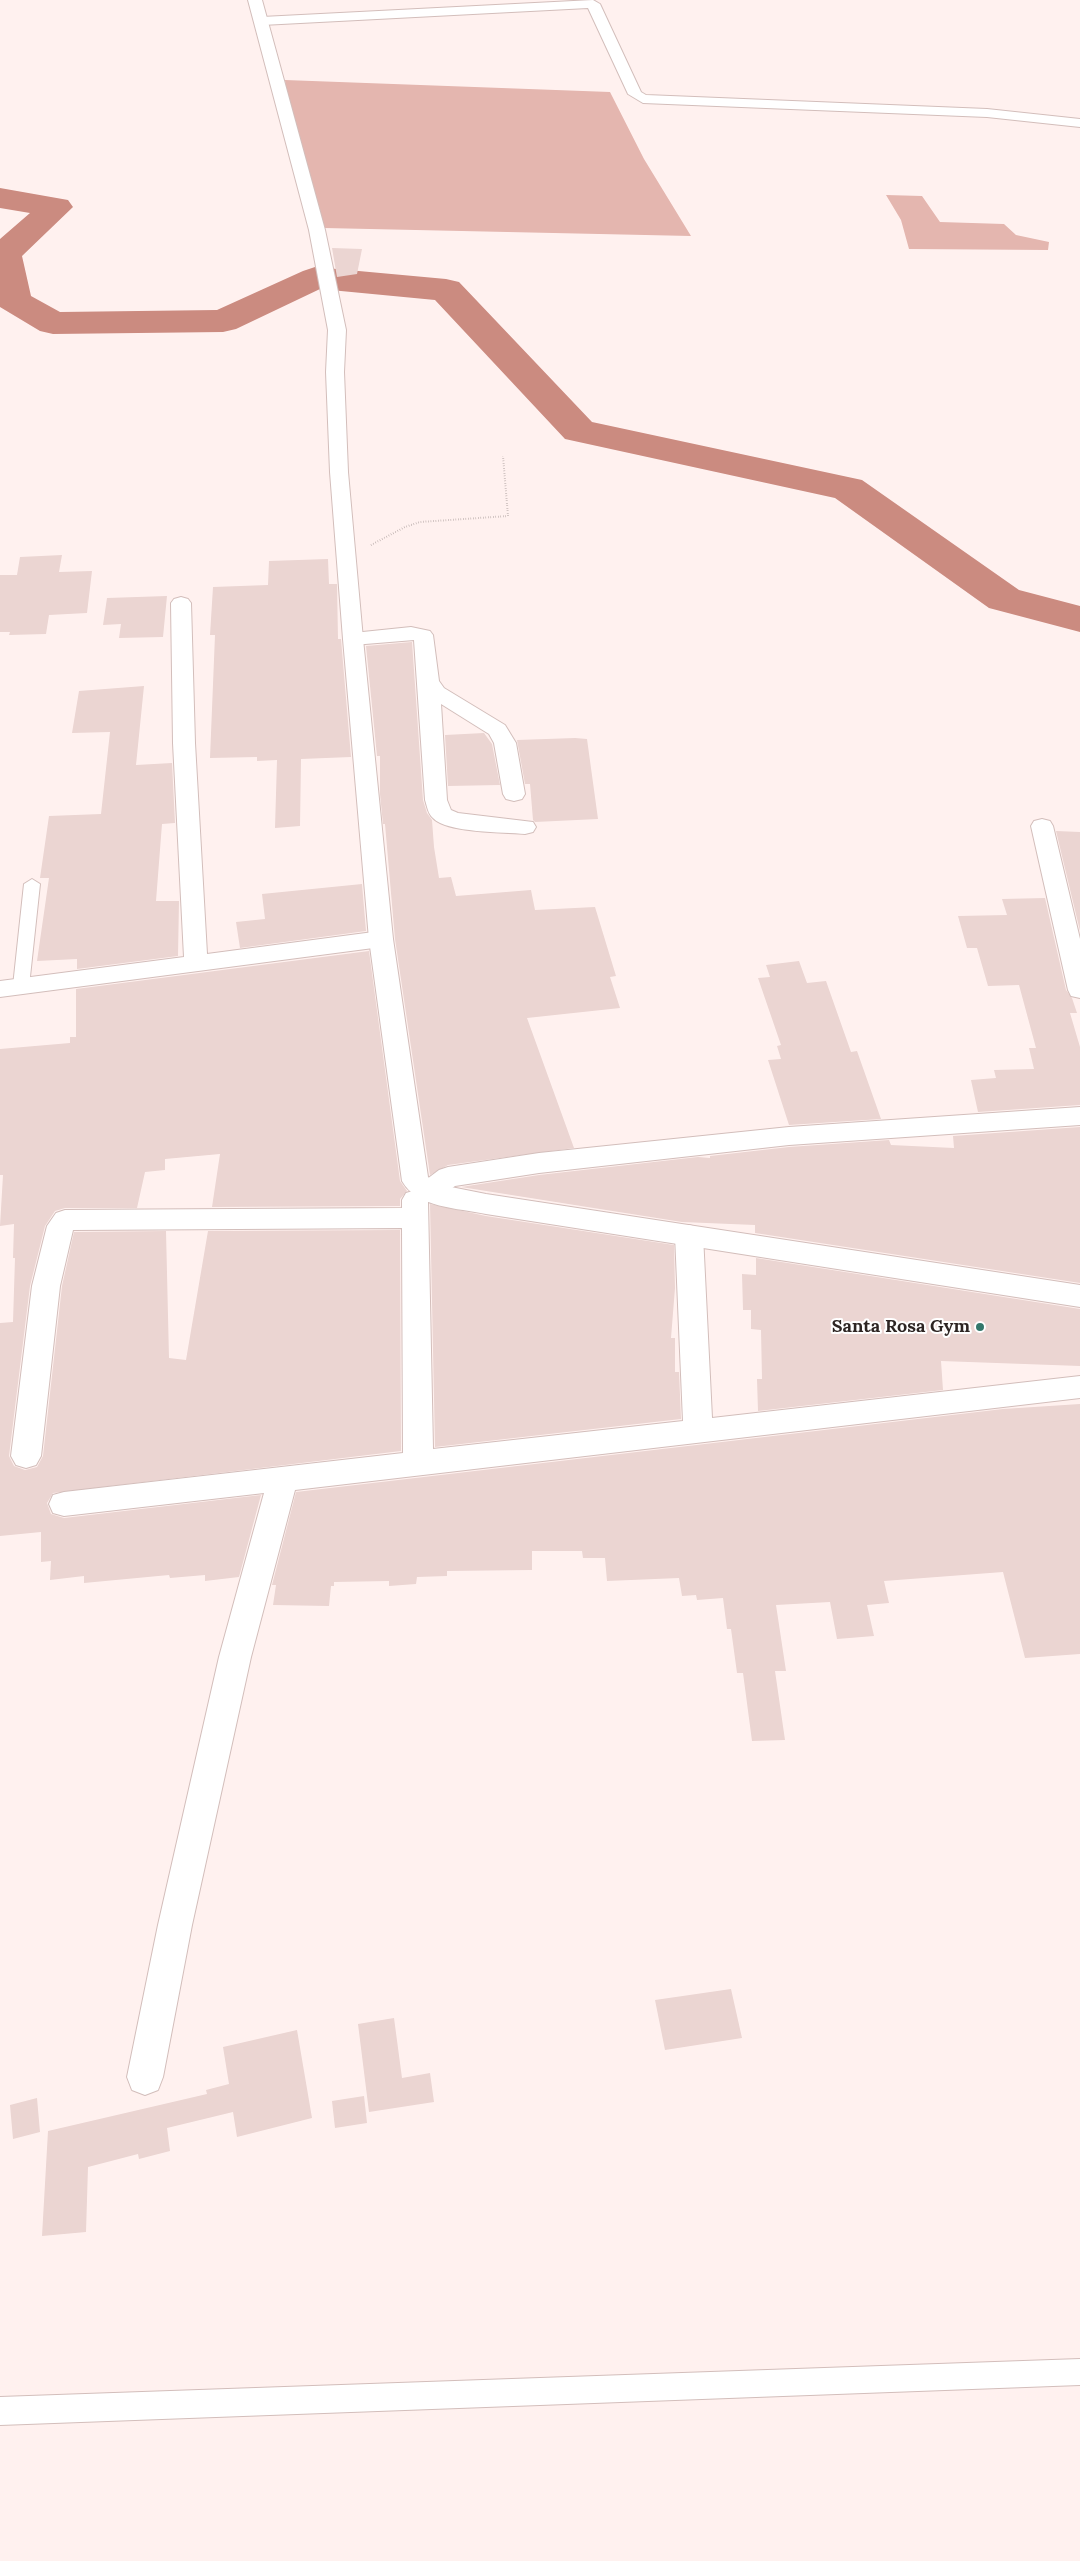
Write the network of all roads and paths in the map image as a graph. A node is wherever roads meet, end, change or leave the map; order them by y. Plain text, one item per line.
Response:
1 (255, 0) edge
2 (262, 21) junction
3 (1080, 123) edge
4 (503, 456) dead end
5 (346, 549) junction
6 (181, 603) dead end
7 (353, 639) junction
8 (429, 681) junction
9 (514, 794) dead end
10 (1042, 826) dead end
11 (525, 827) dead end
12 (32, 884) dead end
13 (381, 939) junction
14 (196, 963) junction
15 (10, 988) edge
16 (1080, 990) edge
17 (1080, 1116) edge
18 (422, 1186) junction
19 (415, 1218) junction
20 (689, 1235) junction
21 (1080, 1296) edge
22 (1080, 1387) edge
23 (698, 1432) junction
24 (26, 1456) dead end
25 (418, 1464) junction
26 (283, 1479) junction
27 (64, 1504) dead end
28 (145, 2076) dead end
29 (1080, 2372) edge
30 (0, 2410) edge

1 - 2 street
2 - 3 street
2 - 5 street
4 - 5 path
5 - 7 street
6 - 14 street
7 - 8 street
7 - 13 street
8 - 9 street
8 - 11 street
10 - 16 street
12 - 15 lane
13 - 14 street
13 - 18 street
14 - 15 street
17 - 18 street
18 - 19 street
18 - 20 street
19 - 24 street
19 - 25 street
20 - 21 street
20 - 23 street
22 - 23 street
23 - 25 street
25 - 26 street
26 - 27 street
26 - 28 street
29 - 30 lane

